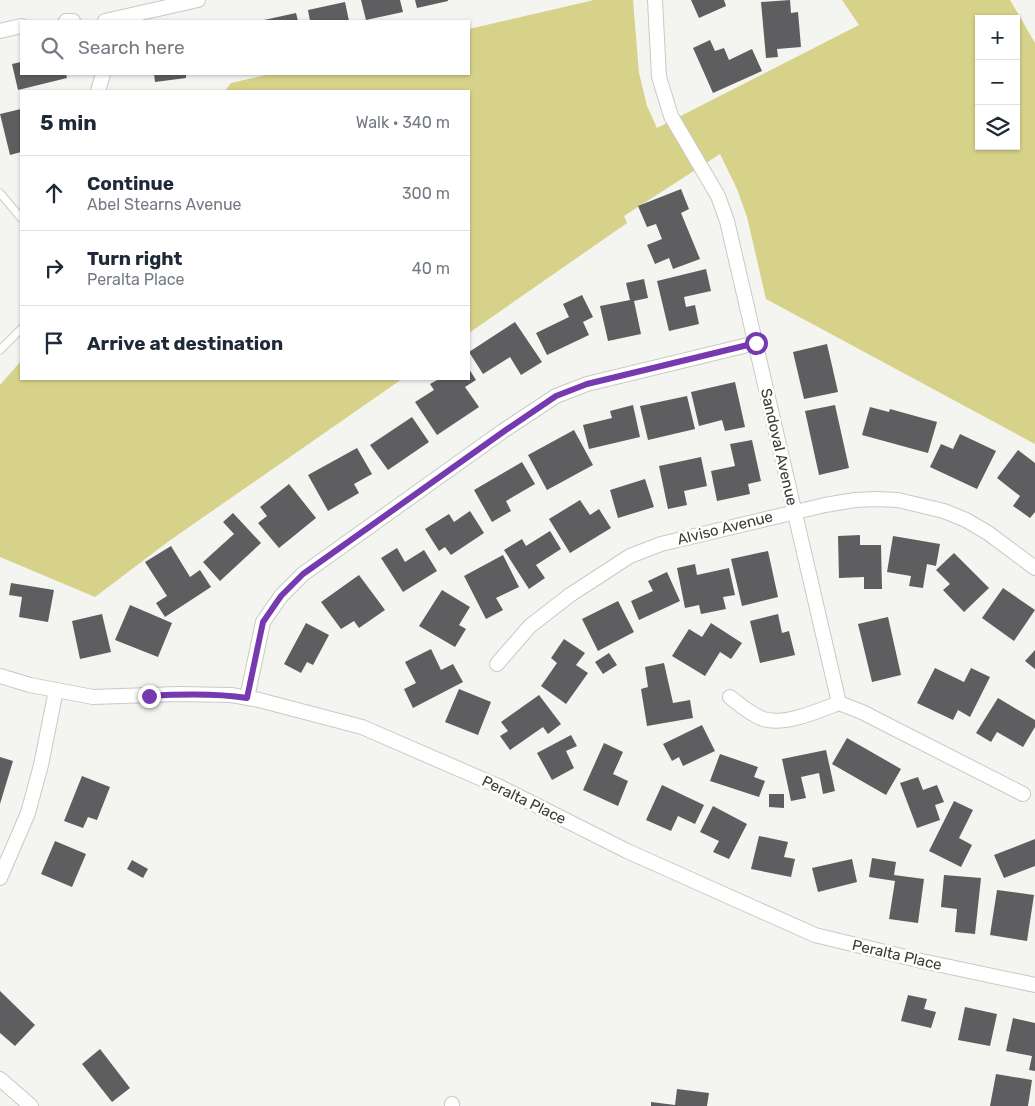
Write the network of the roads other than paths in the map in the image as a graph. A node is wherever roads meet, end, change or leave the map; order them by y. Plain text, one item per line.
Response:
1 (198, 0) edge
2 (654, 0) edge
3 (109, 20) edge
4 (20, 26) edge
5 (0, 31) edge
6 (102, 75) edge
7 (98, 90) edge
8 (0, 193) edge
9 (20, 217) edge
10 (20, 330) edge
11 (756, 343) junction
12 (0, 350) edge
13 (794, 512) junction
14 (1035, 568) edge
15 (497, 664) dead end
16 (0, 676) edge
17 (56, 690) junction
18 (730, 697) dead end
19 (247, 698) junction
20 (839, 703) junction
21 (1023, 794) dead end
22 (0, 878) edge
23 (1035, 985) edge
24 (0, 1079) edge
25 (31, 1106) edge

1 - 3 street
2 - 11 street, Sandoval Avenue
4 - 5 street
6 - 7 street
8 - 9 lane
10 - 12 lane
11 - 13 street, Sandoval Avenue
11 - 19 street
13 - 14 street, Alviso Avenue
13 - 15 street, Alviso Avenue
13 - 20 street, Sandoval Avenue
16 - 17 street, Peralta Place
17 - 19 street, Peralta Place
17 - 22 street
18 - 20 street
19 - 23 street, Peralta Place
20 - 21 street
24 - 25 street

